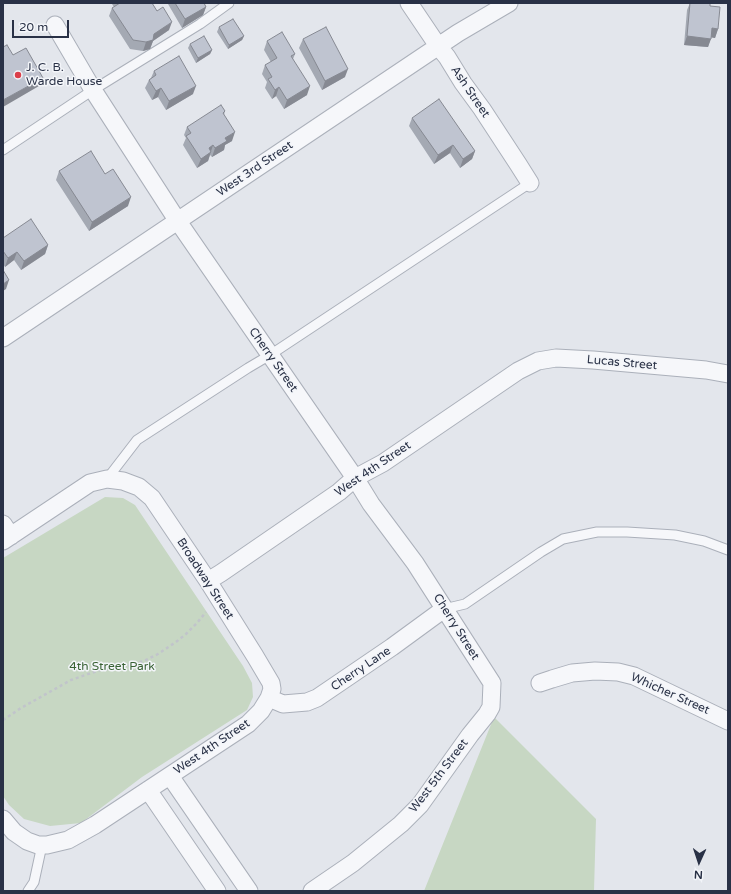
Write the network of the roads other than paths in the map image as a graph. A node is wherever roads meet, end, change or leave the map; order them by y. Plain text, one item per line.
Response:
1 (229, 3) edge
2 (408, 3) edge
3 (509, 3) edge
4 (55, 25) dead end
5 (438, 46) junction
6 (93, 90) junction
7 (3, 150) edge
8 (530, 183) joint
9 (177, 220) junction
10 (3, 338) edge
11 (270, 355) junction
12 (518, 371) joint
13 (728, 374) edge
14 (355, 478) junction
15 (111, 480) junction
16 (6, 534) edge
17 (728, 550) edge
18 (208, 581) junction
19 (444, 609) junction
20 (540, 683) dead end
21 (492, 692) joint
22 (269, 698) junction
23 (728, 721) edge
24 (170, 776) junction
25 (148, 790) junction
26 (3, 819) edge
27 (42, 845) junction
28 (28, 891) edge
29 (217, 891) edge
30 (249, 891) edge
31 (312, 891) edge

1 - 6 lane
2 - 5 street, Ash Street
3 - 5 street, West 3rd Street
4 - 6 street, Cherry Street
5 - 8 street, Ash Street
5 - 9 street, West 3rd Street
6 - 7 lane
6 - 9 street, Cherry Street
8 - 11 lane
9 - 10 street, West 3rd Street
9 - 11 street, Cherry Street
11 - 14 street, Cherry Street
11 - 15 lane
12 - 13 street, Lucas Street
12 - 14 street, West 4th Street
14 - 18 street, West 4th Street
14 - 19 street, Cherry Street
15 - 16 street
15 - 18 street, Broadway Street
17 - 19 lane
18 - 22 street, Broadway Street
19 - 21 street, Cherry Street
19 - 22 street, Cherry Lane
20 - 23 street, Whicher Street
21 - 31 street, West 5th Street
22 - 24 street, West 4th Street
24 - 25 street, West 4th Street
24 - 30 street
25 - 27 street
25 - 29 street
26 - 27 street
27 - 28 lane

